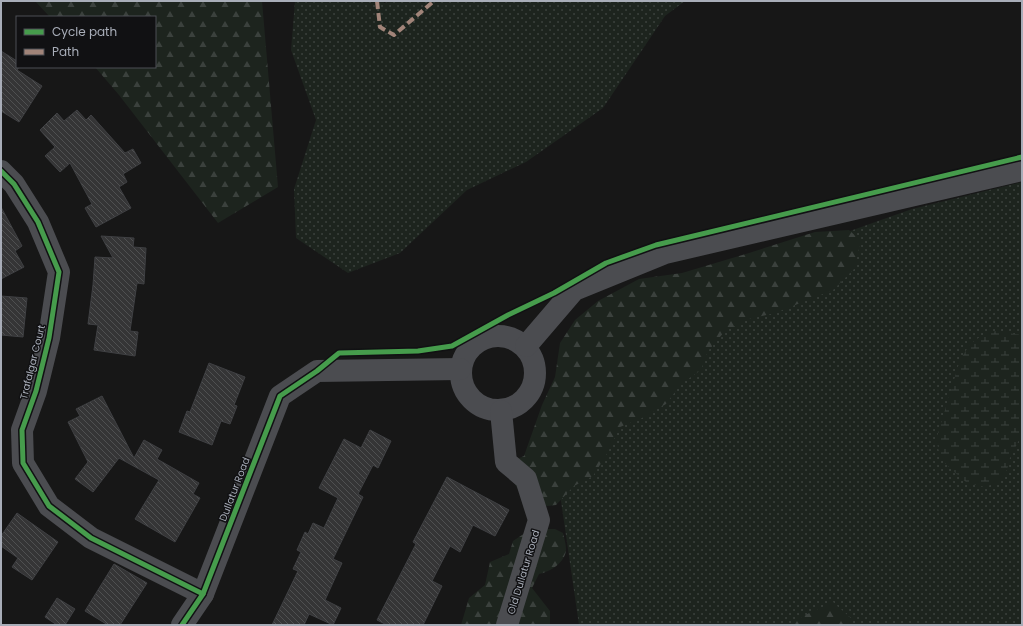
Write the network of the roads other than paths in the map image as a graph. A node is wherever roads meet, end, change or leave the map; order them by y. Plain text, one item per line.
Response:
1 (1022, 170) edge
2 (1, 171) edge
3 (526, 346) junction
4 (460, 370) junction
5 (501, 411) junction
6 (203, 594) junction
7 (182, 625) edge
8 (507, 625) edge

1 - 3 street
2 - 6 street, Trafalgar Court
3 - 4 street
3 - 5 street
4 - 5 street
4 - 6 street, Dullatur Road
5 - 8 street, Old Dullatur Road
6 - 7 street, Dullatur Road

